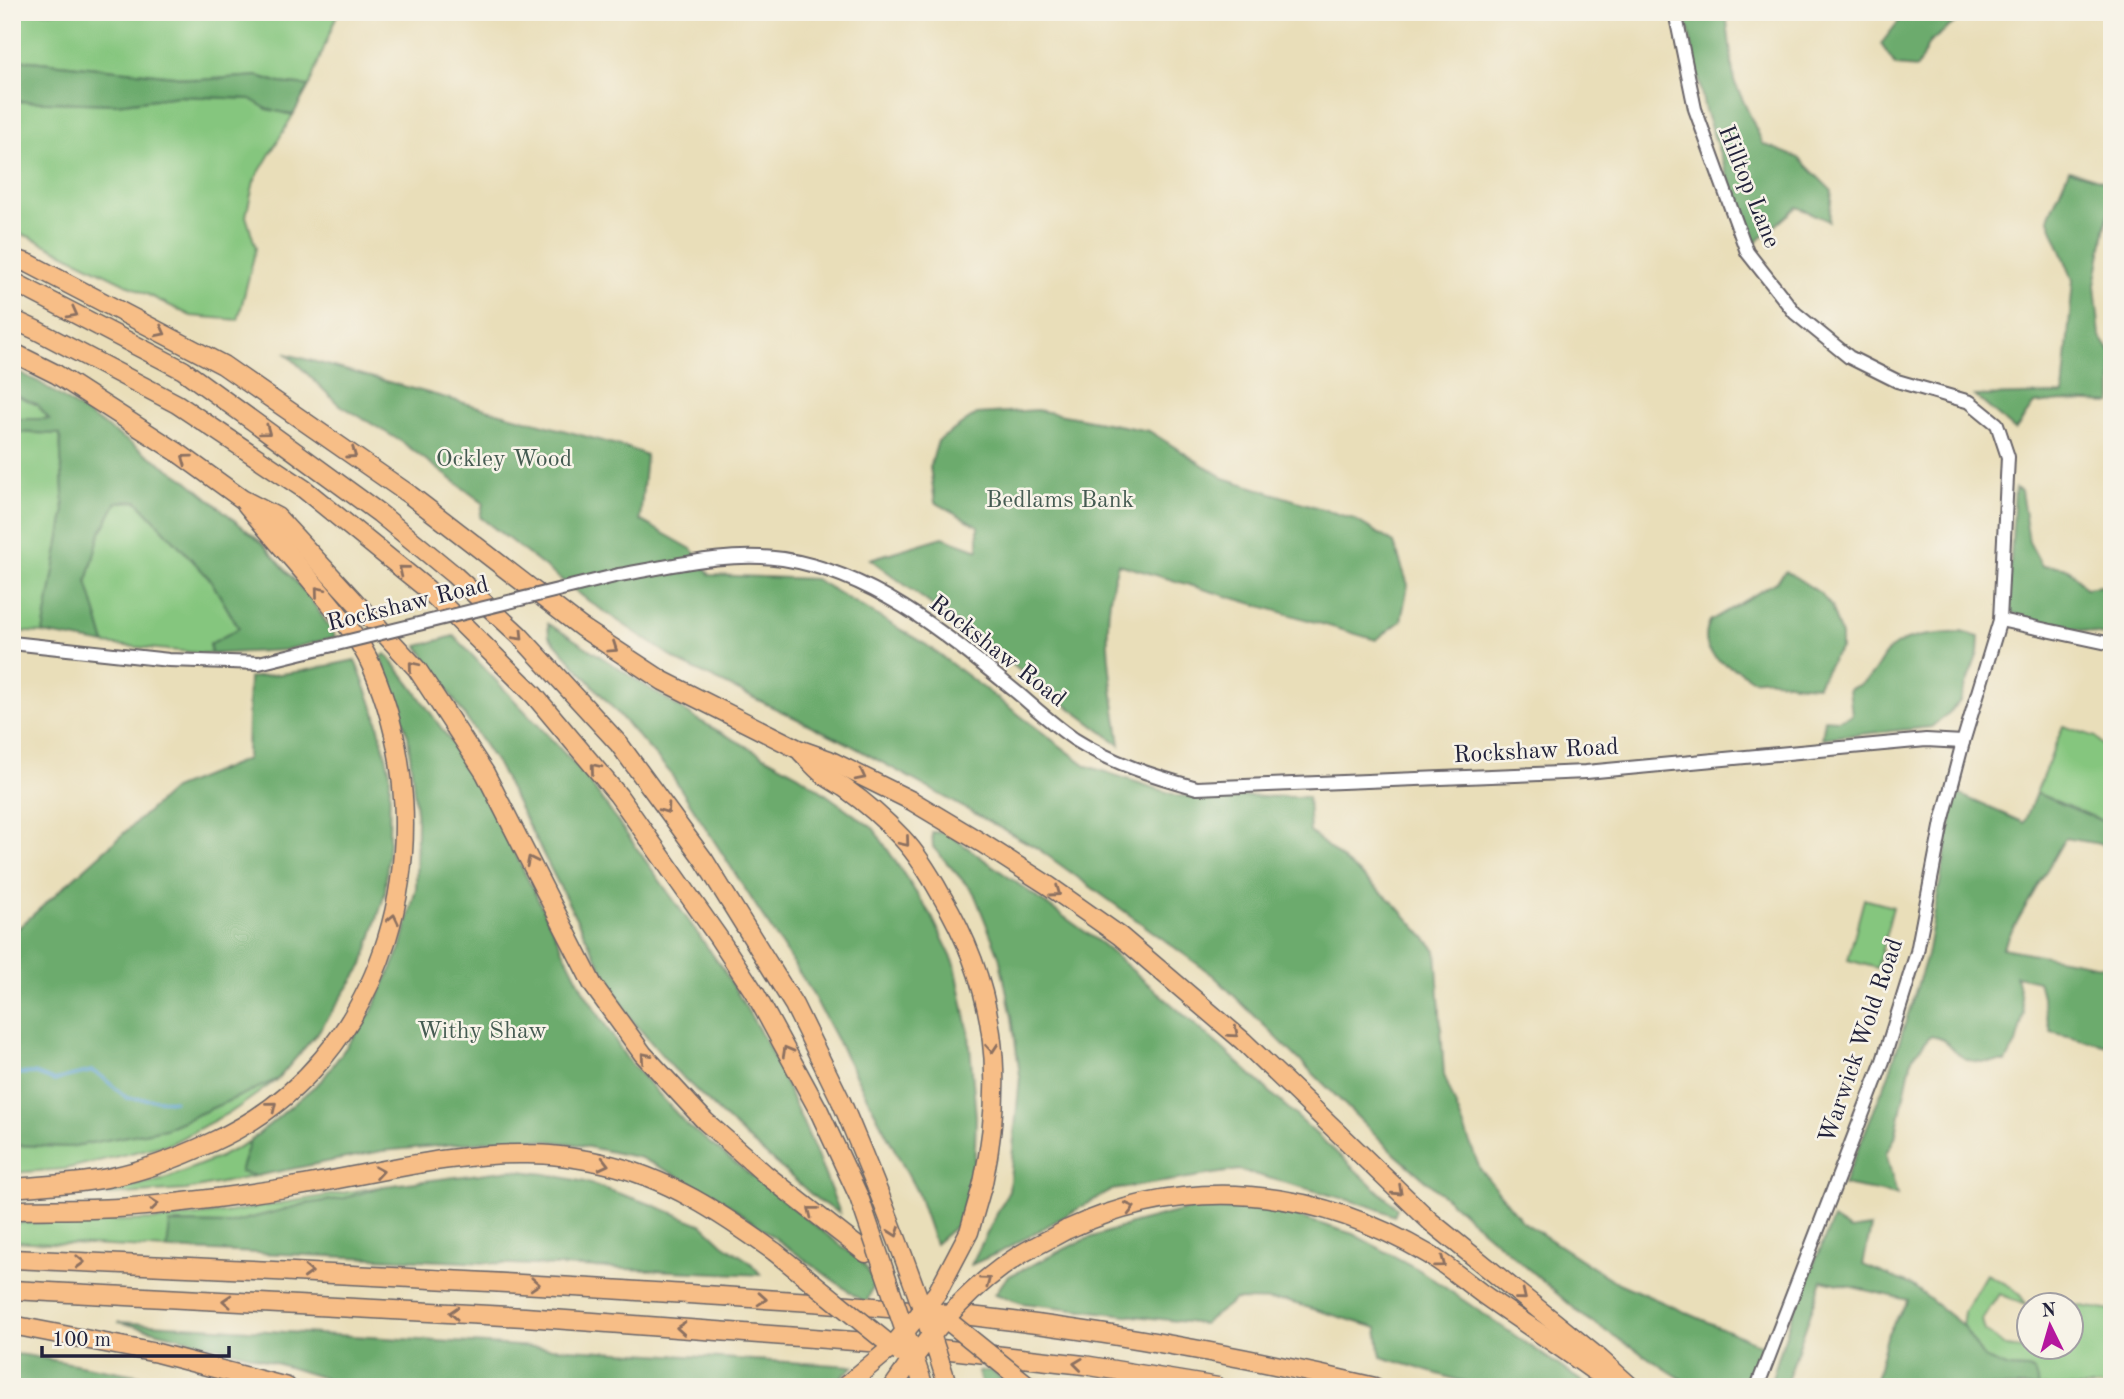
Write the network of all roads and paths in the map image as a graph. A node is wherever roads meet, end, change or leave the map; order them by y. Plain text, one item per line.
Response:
1 (1675, 12) edge
2 (12, 258) edge
3 (12, 281) edge
4 (12, 319) edge
5 (12, 352) edge
6 (242, 499) junction
7 (2000, 620) junction
8 (12, 643) edge
9 (2112, 644) edge
10 (1963, 742) junction
11 (798, 750) junction
12 (12, 1188) edge
13 (12, 1210) edge
14 (12, 1259) edge
15 (12, 1290) edge
16 (12, 1325) edge
17 (287, 1387) edge
18 (844, 1387) edge
19 (893, 1387) edge
20 (924, 1387) edge
21 (946, 1387) edge
22 (1030, 1387) edge
23 (1218, 1387) edge
24 (1374, 1387) edge
25 (1623, 1387) edge
26 (1631, 1387) edge
27 (1757, 1387) edge

1 - 7 street, Hilltop Lane
2 -> 11 highway
3 -> 21 highway, bridge
20 -> 4 highway, bridge
6 -> 5 highway
12 -> 6 highway
22 -> 6 highway, bridge
7 - 9 street
7 - 10 street, Warwick Wold Road
8 - 10 street, Rockshaw Road, bridge
10 - 27 street, Warwick Wold Road
11 -> 18 highway, bridge
11 -> 26 highway
13 -> 21 highway, bridge
14 -> 24 highway
23 -> 15 highway
16 - 17 highway
19 -> 25 highway, bridge

